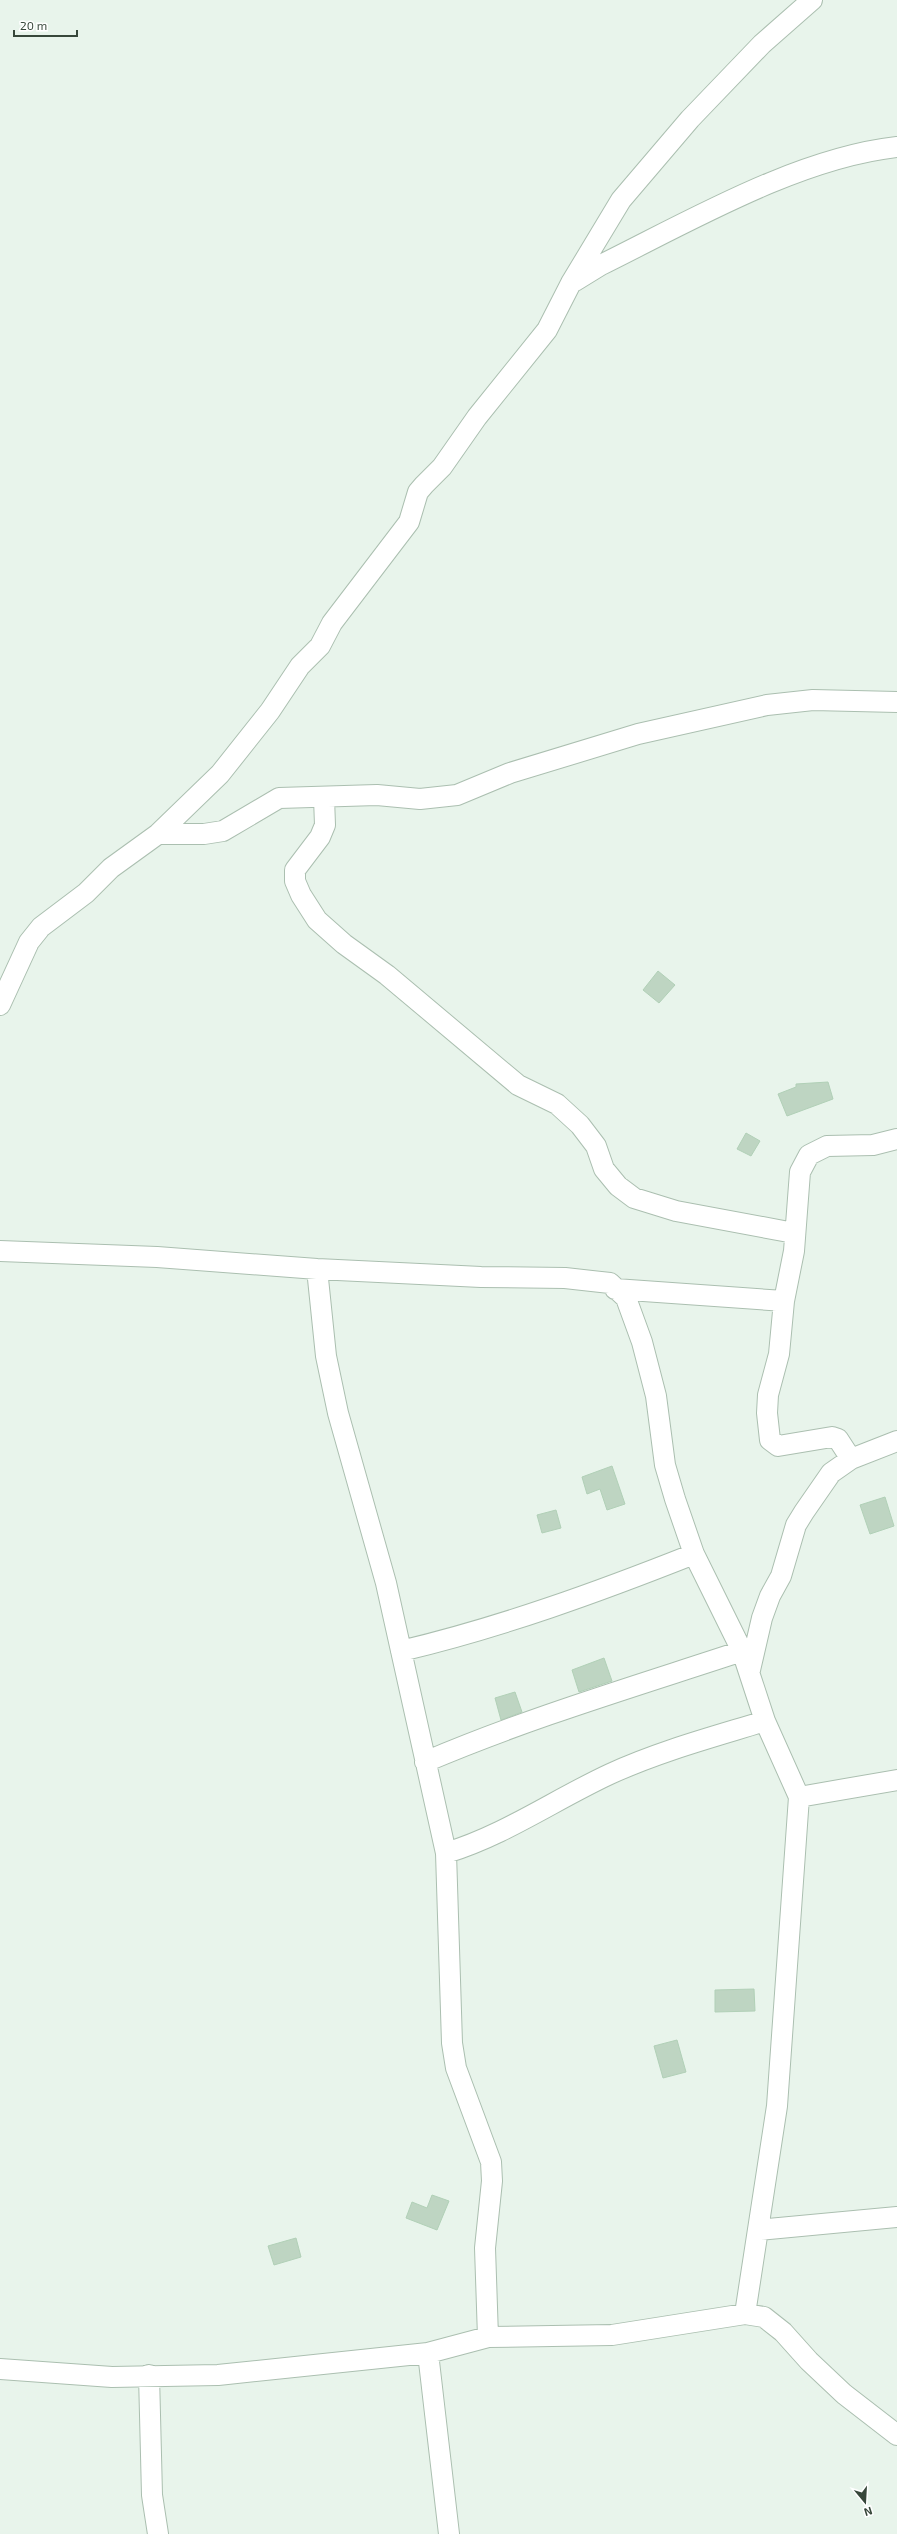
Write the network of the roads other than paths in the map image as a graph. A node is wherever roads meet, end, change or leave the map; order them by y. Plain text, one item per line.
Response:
1 (812, 0) edge
2 (897, 147) edge
3 (571, 283) junction
4 (897, 702) edge
5 (324, 798) junction
6 (158, 834) junction
7 (0, 1006) edge
8 (897, 1139) edge
9 (794, 1233) junction
10 (0, 1251) edge
11 (317, 1269) junction
12 (616, 1289) junction
13 (784, 1301) junction
14 (897, 1441) edge
15 (851, 1459) junction
16 (694, 1554) junction
17 (742, 1651) junction
18 (401, 1652) junction
19 (750, 1670) junction
20 (765, 1721) junction
21 (426, 1762) junction
22 (897, 1780) edge
23 (799, 1797) junction
24 (446, 1853) junction
25 (897, 2217) edge
26 (758, 2230) junction
27 (745, 2314) junction
28 (488, 2337) junction
29 (428, 2353) junction
30 (0, 2370) edge
31 (149, 2375) junction
32 (897, 2435) edge
33 (158, 2534) edge
34 (449, 2534) edge

1 - 3 street
2 - 3 street
3 - 6 street
4 - 5 street
5 - 6 street
5 - 9 street
6 - 7 street
8 - 9 street
9 - 13 street
10 - 11 street
11 - 12 street
11 - 18 street
12 - 13 street
12 - 16 street
13 - 15 street
14 - 15 street
15 - 19 street
16 - 17 street
16 - 18 street
17 - 19 street
17 - 21 street
18 - 21 street
19 - 20 street
20 - 23 street
20 - 24 street
21 - 24 street
22 - 23 street
23 - 26 street
24 - 28 street
25 - 26 street
26 - 27 street
27 - 28 street
27 - 32 street
28 - 29 street
29 - 31 street
29 - 34 street
30 - 31 street
31 - 33 street

